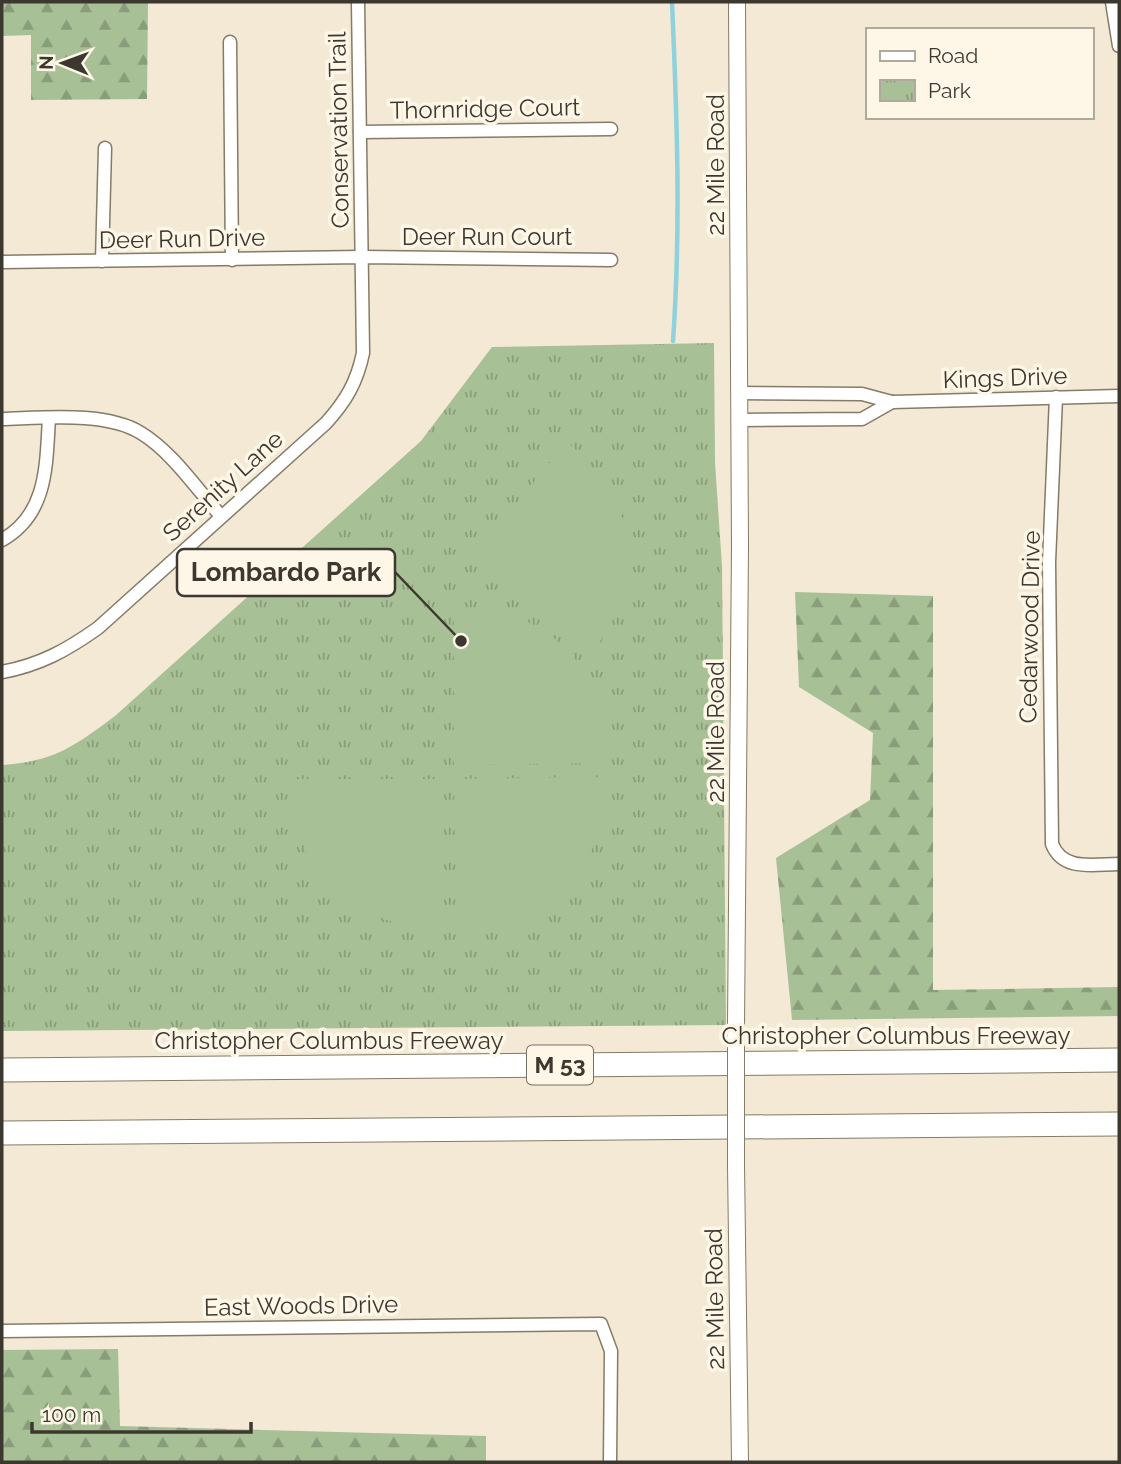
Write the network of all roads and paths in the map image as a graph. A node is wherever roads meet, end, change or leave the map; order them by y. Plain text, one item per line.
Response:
1 (358, 2) edge
2 (737, 2) edge
3 (1112, 2) edge
4 (230, 42) dead end
5 (1119, 46) edge
6 (611, 129) dead end
7 (360, 132) junction
8 (105, 148) dead end
9 (362, 257) junction
10 (232, 260) junction
11 (611, 260) dead end
12 (102, 261) junction
13 (2, 262) edge
14 (739, 393) junction
15 (1119, 396) edge
16 (1056, 397) junction
17 (892, 402) junction
18 (49, 418) junction
19 (2, 419) edge
20 (739, 420) junction
21 (220, 515) junction
22 (2, 540) edge
23 (2, 672) edge
24 (1119, 864) edge
25 (1119, 1060) edge
26 (2, 1070) edge
27 (1119, 1124) edge
28 (2, 1133) edge
29 (2, 1331) edge
30 (610, 1462) edge
31 (740, 1462) edge

1 - 7 street, Conservation Trail
2 - 14 street, 22 Mile Road
3 - 5 street
4 - 10 street
6 - 7 street, Thornridge Court
7 - 9 street, Conservation Trail
8 - 12 street
9 - 10 street, Deer Run Drive
9 - 11 street, Deer Run Court
9 - 21 street, Serenity Lane
10 - 12 street, Deer Run Drive
12 - 13 street, Deer Run Drive
14 - 17 street, Kings Drive
14 - 20 street, 22 Mile Road
15 - 16 street, Kings Drive
16 - 17 street, Kings Drive
16 - 24 street, Cedarwood Drive
17 - 20 street, Kings Drive
18 - 19 street
18 - 21 street
18 - 22 street
20 - 31 street, 22 Mile Road, bridge
21 - 23 street, Serenity Lane
25 - 26 highway, Christopher Columbus Freeway / M 53
27 - 28 highway
29 - 30 street, East Woods Drive

